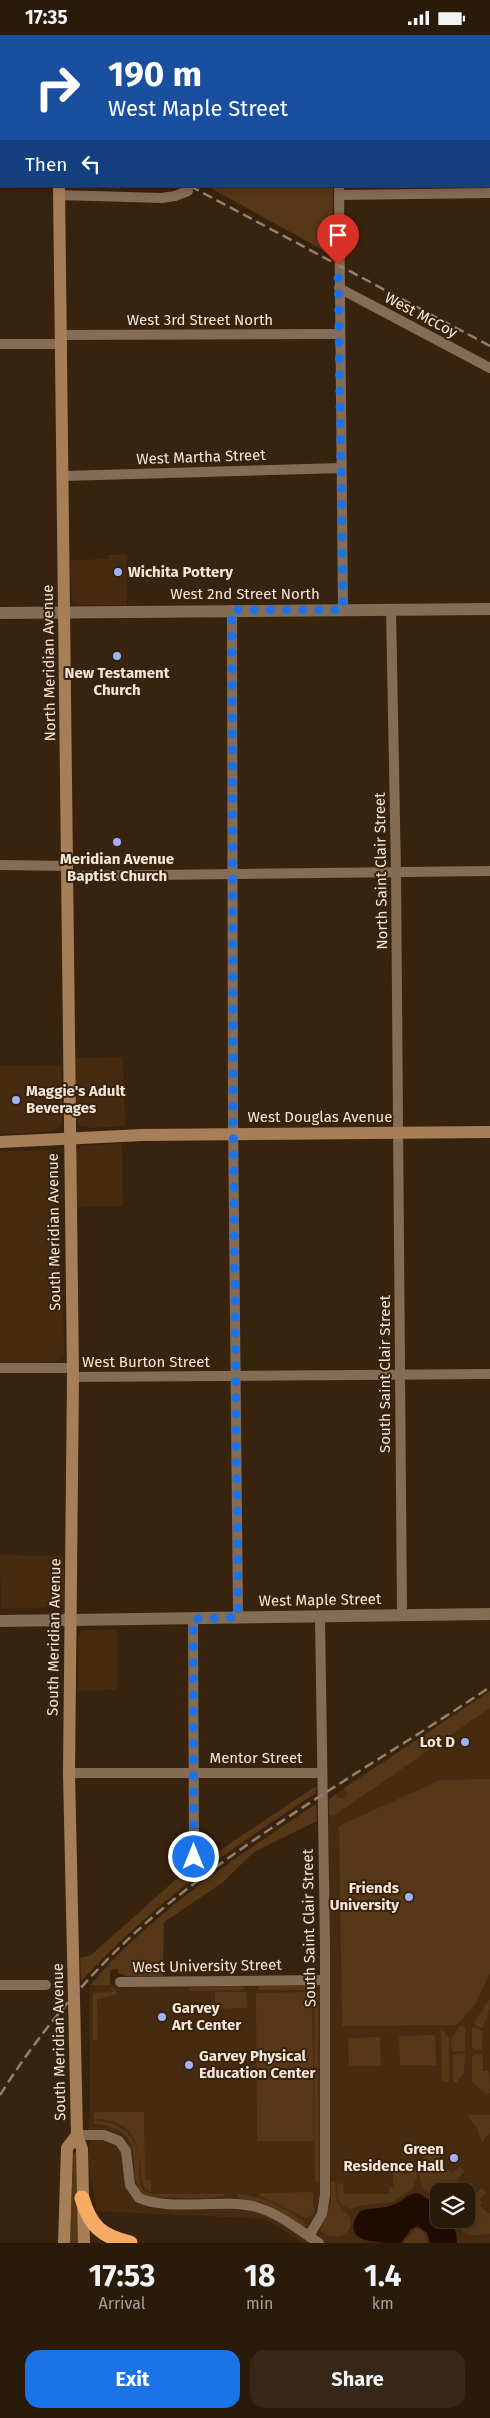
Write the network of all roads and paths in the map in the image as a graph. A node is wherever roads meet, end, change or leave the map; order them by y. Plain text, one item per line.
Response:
1 (339, 190) edge
2 (59, 191) edge
3 (188, 191) dead end
4 (490, 193) edge
5 (339, 288) junction
6 (339, 334) junction
7 (62, 339) junction
8 (0, 344) edge
9 (490, 368) edge
10 (341, 468) junction
11 (63, 476) junction
12 (391, 609) junction
13 (490, 609) edge
14 (232, 610) junction
15 (343, 610) junction
16 (65, 612) junction
17 (0, 613) edge
18 (0, 865) edge
19 (68, 871) junction
20 (490, 871) edge
21 (396, 872) junction
22 (232, 873) junction
23 (490, 1132) edge
24 (398, 1133) junction
25 (234, 1134) junction
26 (69, 1139) junction
27 (0, 1142) edge
28 (0, 1368) edge
29 (73, 1373) junction
30 (490, 1374) edge
31 (400, 1375) junction
32 (236, 1377) junction
33 (490, 1614) edge
34 (402, 1615) junction
35 (320, 1616) junction
36 (238, 1617) junction
37 (193, 1619) junction
38 (0, 1621) edge
39 (71, 1621) junction
40 (68, 1773) junction
41 (193, 1773) junction
42 (322, 1773) junction
43 (194, 1857) dead end
44 (325, 1980) junction
45 (120, 1982) dead end
46 (0, 1985) edge
47 (46, 1985) dead end
48 (77, 2135) junction
49 (82, 2198) junction
50 (309, 2237) junction
51 (64, 2243) edge
52 (84, 2243) edge
53 (130, 2243) edge
54 (319, 2243) edge

1 - 4 street
1 - 5 street
2 - 3 street
2 - 7 main road, North Meridian Avenue
5 - 6 street
5 - 9 street, West McCoy
6 - 7 street, West 3rd Street North
6 - 10 street
7 - 8 street, West 3rd Street North
7 - 11 main road, North Meridian Avenue
10 - 11 street, West Martha Street
10 - 15 street
11 - 16 main road, North Meridian Avenue
12 - 13 street, West 2nd Street North
12 - 15 street, West 2nd Street North
12 - 21 street, North Saint Clair Street
14 - 15 street, West 2nd Street North
14 - 16 street, West 2nd Street North
14 - 22 street
16 - 17 street, West 2nd Street North
16 - 19 main road, North Meridian Avenue
18 - 19 street
19 - 22 street
19 - 26 main road, North Meridian Avenue
20 - 21 street
21 - 22 street
21 - 24 street, North Saint Clair Street
22 - 25 street
23 - 24 main road, West Douglas Avenue
24 - 25 main road, West Douglas Avenue
24 - 31 street, South Saint Clair Street
25 - 26 main road, West Douglas Avenue
25 - 32 street
26 - 27 main road, West Douglas Avenue
26 - 29 main road, South Meridian Avenue
28 - 29 street, West Burton Street
29 - 32 street, West Burton Street
29 - 39 main road, South Meridian Avenue
30 - 31 street, West Burton Street
31 - 32 street, West Burton Street
31 - 34 street, South Saint Clair Street
32 - 36 street
33 - 34 street, West Maple Street
34 - 35 street, West Maple Street
35 - 36 street, West Maple Street
35 - 42 street, South Saint Clair Street
36 - 37 street, West Maple Street
37 - 39 street, West Maple Street
37 - 41 street
38 - 39 street, West Maple Street
39 - 40 main road, South Meridian Avenue
40 - 41 street, Mentor Street
40 - 48 main road, South Meridian Avenue
41 - 42 street, Mentor Street
41 - 43 street
42 - 44 street, South Saint Clair Street
44 - 45 street, West University Street
44 - 50 street, South Saint Clair Street
46 - 47 street
48 - 49 main road, South Meridian Avenue
48 - 50 street
48 - 51 main road, South Meridian Avenue
49 - 52 main road, South Meridian Avenue
49 - 53 highway
50 - 54 street

